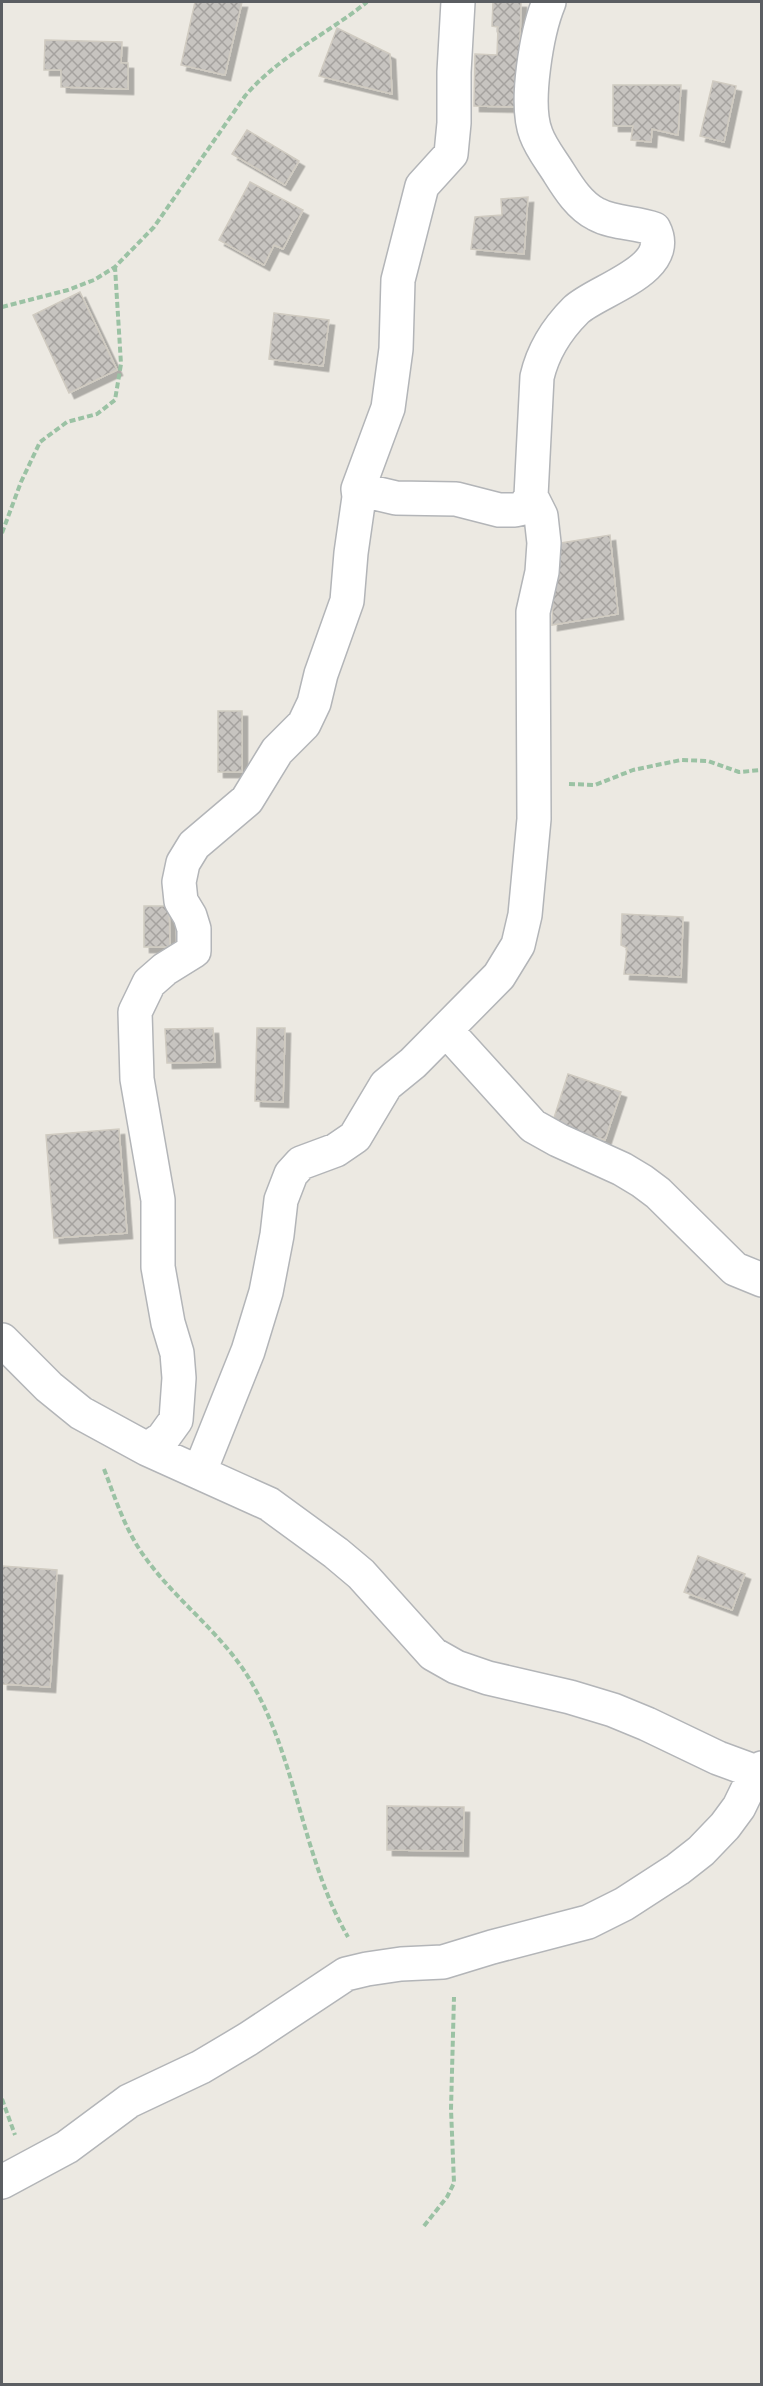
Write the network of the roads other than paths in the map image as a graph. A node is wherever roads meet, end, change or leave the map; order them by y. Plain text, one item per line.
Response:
1 (458, 2) edge
2 (549, 2) edge
3 (358, 489) junction
4 (531, 496) junction
5 (446, 1030) junction
6 (762, 1280) edge
7 (2, 1340) edge
8 (147, 1449) junction
9 (200, 1471) junction
10 (759, 1770) edge
11 (2, 2182) edge

1 - 3 street
2 - 4 street
3 - 4 street
3 - 8 street
4 - 5 street
5 - 6 street
5 - 9 street
7 - 8 street
8 - 9 street
9 - 10 street
10 - 11 street

